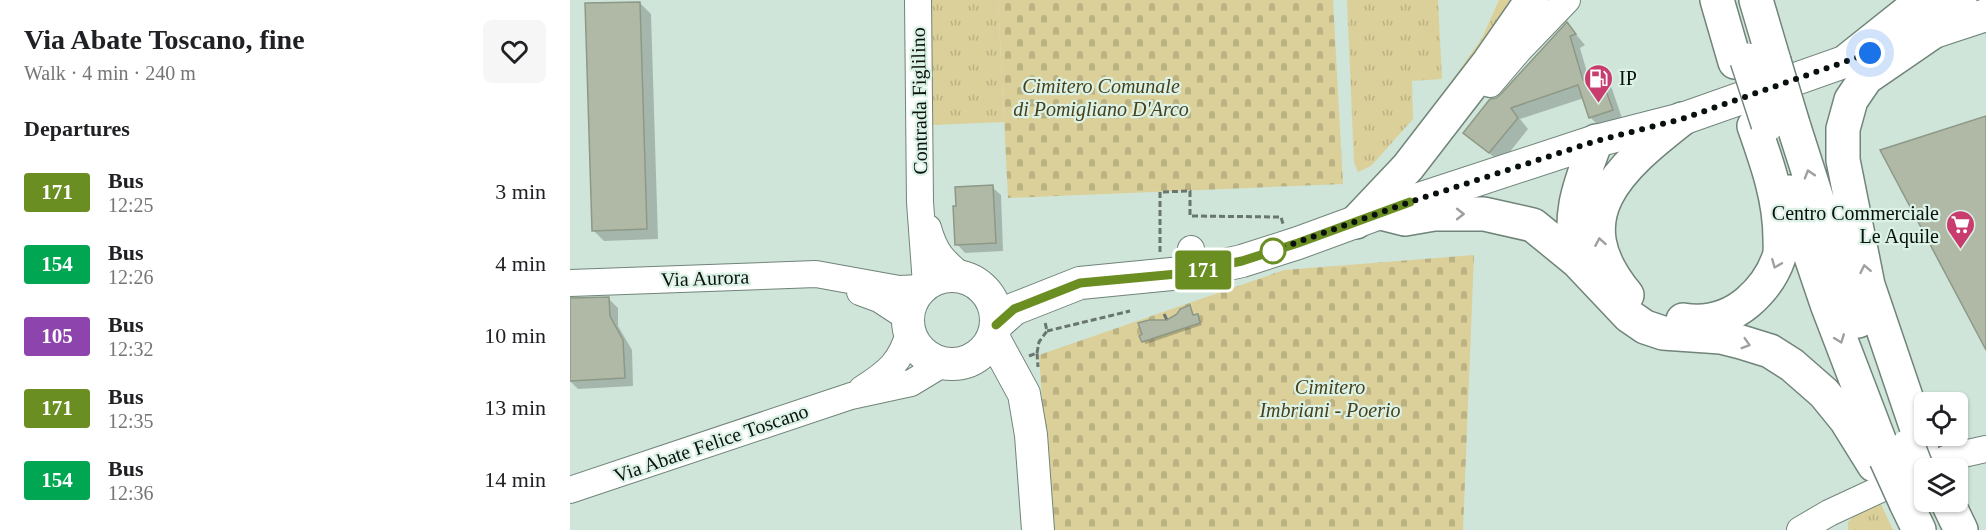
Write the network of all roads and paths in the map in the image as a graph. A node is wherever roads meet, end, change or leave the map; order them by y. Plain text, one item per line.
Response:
1 (918, 0) edge
2 (1532, 0) edge
3 (1567, 0) edge
4 (1717, 0) edge
5 (1729, 0) edge
6 (1756, 0) edge
7 (1770, 0) edge
8 (1923, 0) edge
9 (1960, 0) edge
10 (1986, 15) edge
11 (1933, 32) junction
12 (1849, 59) junction
13 (1752, 61) junction
14 (1484, 91) junction
15 (1452, 109) junction
16 (1682, 119) junction
17 (1772, 125) junction
18 (1596, 141) junction
19 (920, 202) junction
20 (1382, 213) junction
21 (1281, 217) dead end
22 (922, 250) junction
23 (1160, 256) dead end
24 (1577, 261) junction
25 (840, 280) junction
26 (1080, 283) junction
27 (570, 284) edge
28 (974, 284) junction
29 (924, 286) junction
30 (886, 288) junction
31 (1130, 310) dead end
32 (1164, 314) dead end
33 (1044, 320) dead end
34 (1167, 320) dead end
35 (909, 324) junction
36 (994, 331) junction
37 (1047, 331) junction
38 (1037, 353) dead end
39 (956, 362) junction
40 (852, 396) junction
41 (1027, 413) junction
42 (1986, 449) edge
43 (1911, 460) edge
44 (570, 490) edge
45 (1913, 510) edge
46 (1952, 512) edge
47 (1834, 522) edge
48 (1038, 530) edge
49 (1800, 530) edge
50 (1944, 530) edge
51 (1961, 530) edge

1 - 19 street, Contrada Figlilino
2 - 15 highway
3 - 14 street
4 - 13 highway
5 - 13 highway
6 - 13 highway
7 - 13 highway
8 - 12 highway
9 - 11 highway
10 - 11 main road
11 - 12 main road
43 -> 11 highway
12 - 16 main road
13 - 17 highway
14 - 15 street
14 - 20 street
15 - 20 highway
17 -> 16 highway
16 - 18 main road
17 - 43 highway
18 - 20 main road
18 - 24 highway
19 - 22 street, Contrada Figlilino
19 - 28 street, Contrada Figlilino
20 -> 24 highway
20 - 26 main road
21 - 23 path
22 - 29 street, Contrada Figlilino
22 - 30 street
24 -> 43 highway
25 - 27 street, Via Aurora
25 - 30 street, Via Aurora
25 - 35 street, Via Aurora
26 - 28 main road
26 - 36 main road
28 - 29 main road
28 - 36 main road
29 - 30 street, Via Aurora
29 - 35 main road
31 - 37 path
32 - 34 path
33 - 37 path
35 - 39 main road
35 - 40 street, Via Abate Felice Toscano
36 - 39 main road
36 - 41 main road
37 - 38 path
39 - 40 street, Via Abate Felice Toscano
39 - 41 main road
40 - 44 street, Via Abate Felice Toscano
41 - 48 main road
42 - 43 street
43 - 45 highway, bridge
43 - 47 street
45 - 50 highway
46 - 51 highway
47 - 49 street

